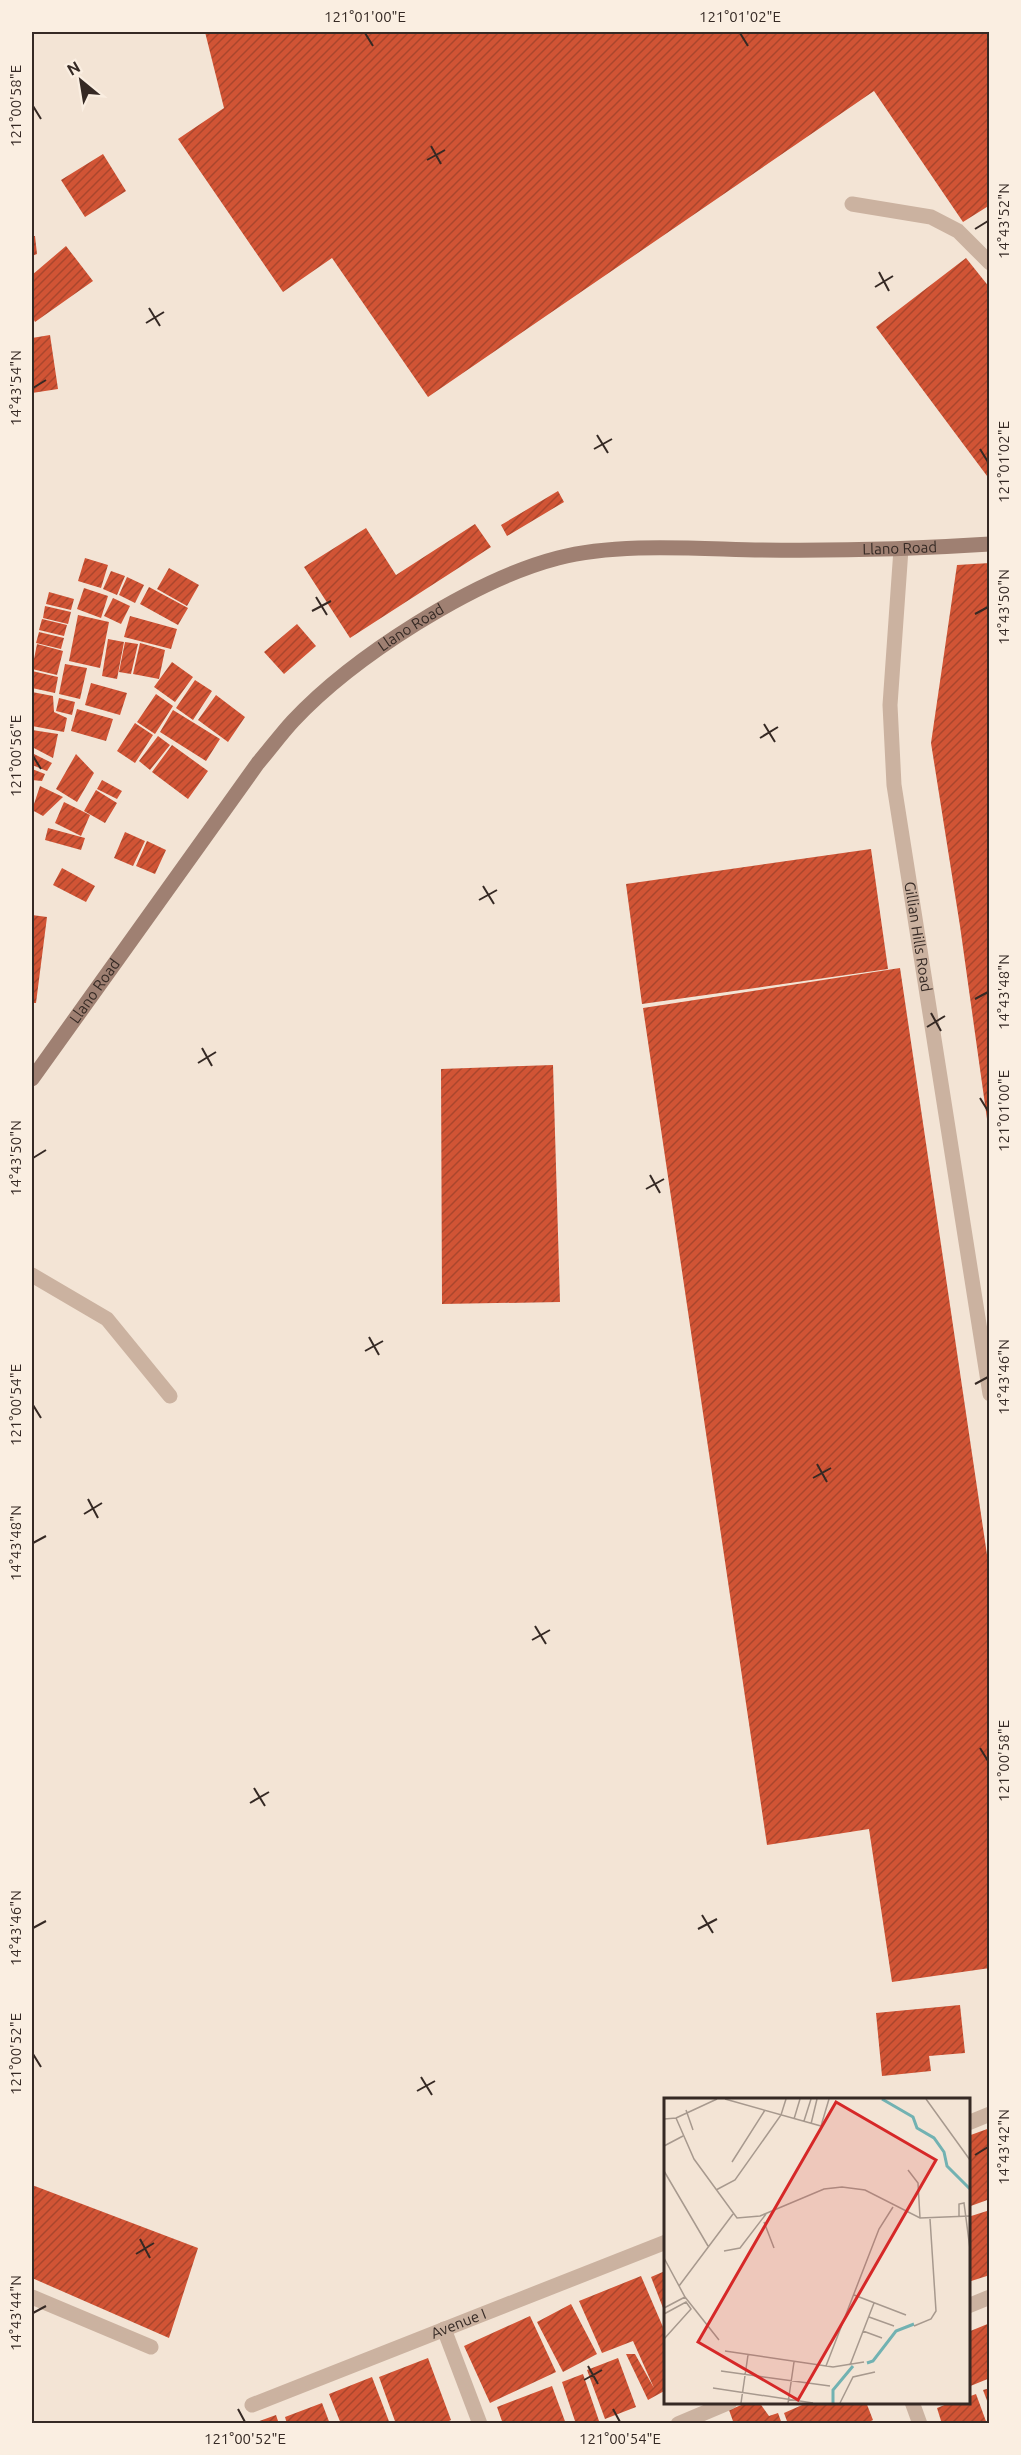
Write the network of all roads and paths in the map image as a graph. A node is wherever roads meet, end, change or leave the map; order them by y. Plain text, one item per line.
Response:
1 (852, 204) dead end
2 (990, 263) edge
3 (990, 544) edge
4 (901, 549) junction
5 (32, 1079) edge
6 (32, 1275) edge
7 (990, 1394) edge
8 (170, 1396) dead end
9 (990, 2114) edge
10 (970, 2122) edge
11 (664, 2243) edge
12 (32, 2297) edge
13 (990, 2297) edge
14 (970, 2306) edge
15 (444, 2329) junction
16 (151, 2347) dead end
17 (728, 2404) edge
18 (912, 2404) edge
19 (252, 2405) dead end
20 (480, 2424) edge
21 (678, 2424) edge
22 (920, 2424) edge

1 - 2 street
3 - 4 main road, Llano Road
4 - 5 main road, Llano Road
4 - 7 street, Gillian Hills Road
6 - 8 street
9 - 10 street
11 - 15 street, Avenue I
12 - 16 street
13 - 14 street
15 - 19 street, Avenue I
15 - 20 street
17 - 21 street
18 - 22 street

